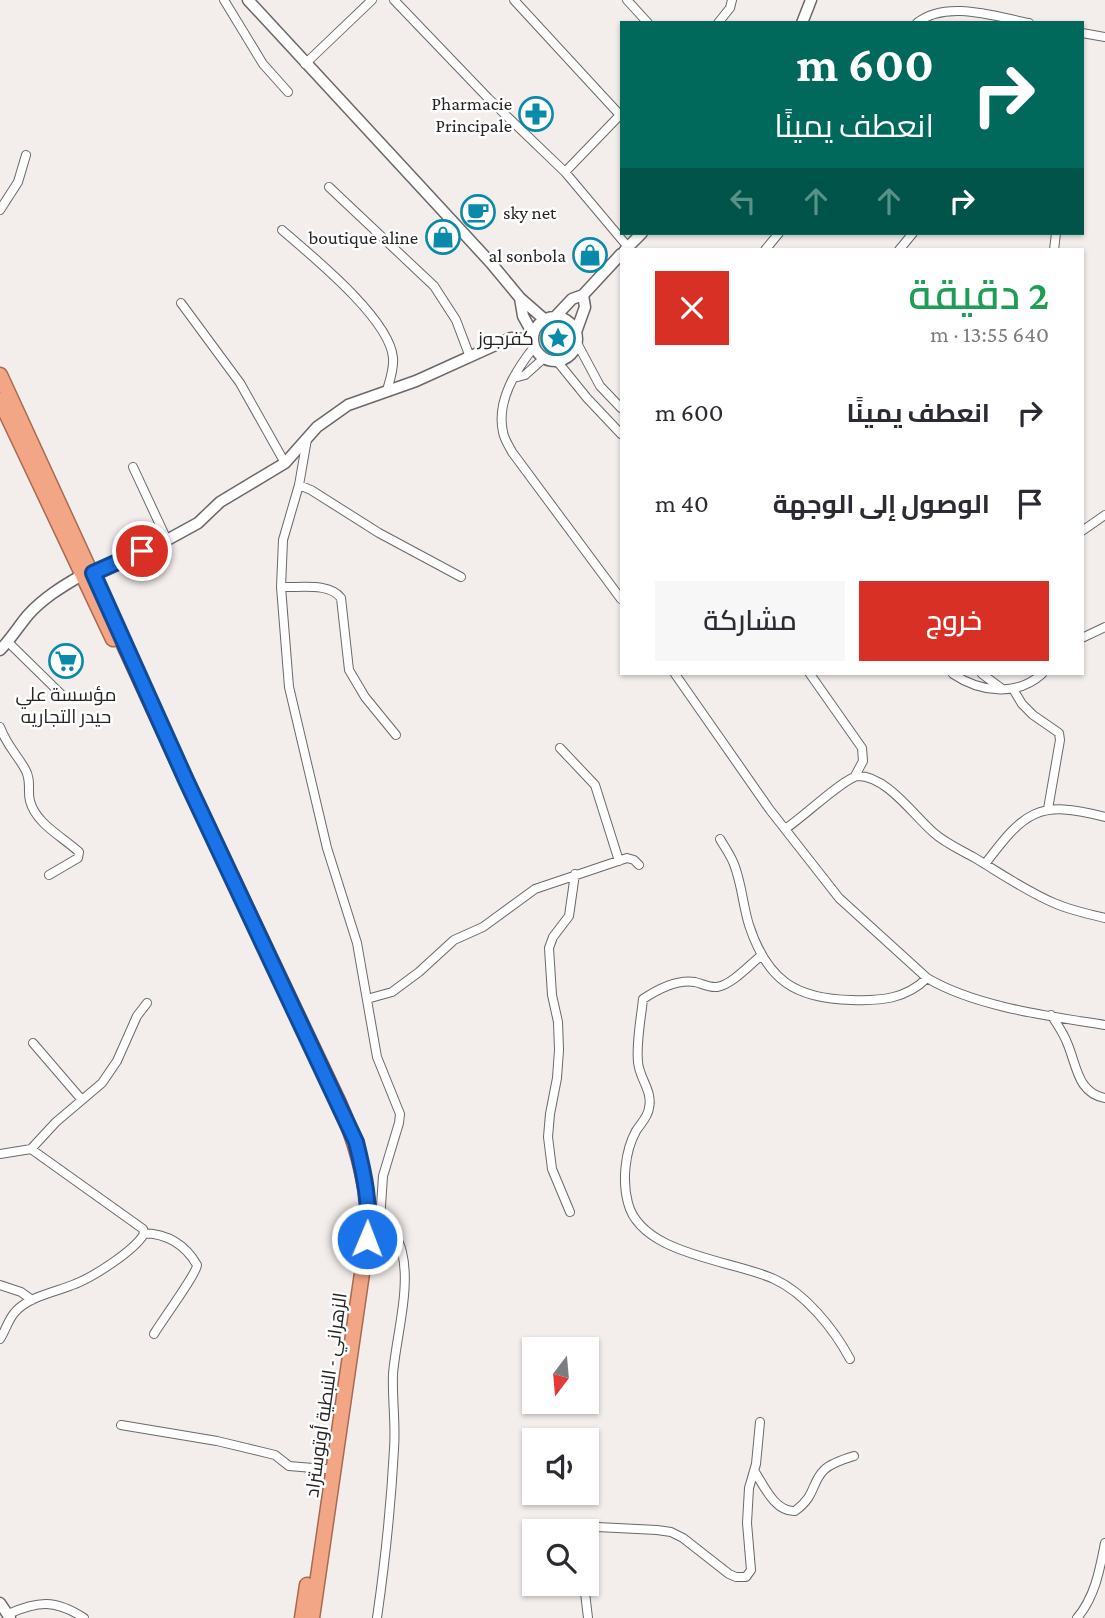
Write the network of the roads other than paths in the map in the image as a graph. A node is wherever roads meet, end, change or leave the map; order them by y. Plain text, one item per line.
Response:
1 (224, 0) edge
2 (248, 0) edge
3 (372, 0) edge
4 (394, 0) edge
5 (514, 0) edge
6 (627, 0) edge
7 (732, 0) edge
8 (811, 0) edge
9 (646, 21) edge
10 (720, 21) edge
11 (803, 21) edge
12 (919, 21) edge
13 (1020, 21) edge
14 (1084, 33) edge
15 (1105, 37) edge
16 (306, 64) junction
17 (288, 92) dead end
18 (620, 113) edge
19 (620, 115) edge
20 (26, 155) dead end
21 (565, 172) junction
22 (329, 187) dead end
23 (0, 210) edge
24 (282, 230) dead end
25 (640, 235) edge
26 (623, 248) edge
27 (628, 248) edge
28 (620, 256) edge
29 (583, 295) junction
30 (520, 298) junction
31 (181, 303) dead end
32 (556, 316) junction
33 (544, 319) junction
34 (576, 337) junction
35 (533, 341) junction
36 (470, 357) junction
37 (544, 358) junction
38 (557, 361) junction
39 (0, 375) edge
40 (514, 378) junction
41 (387, 390) junction
42 (7, 407) edge
43 (620, 407) edge
44 (620, 434) edge
45 (307, 439) junction
46 (285, 463) junction
47 (133, 467) dead end
48 (299, 485) junction
49 (1105, 515) edge
50 (1084, 530) edge
51 (167, 540) junction
52 (87, 574) junction
53 (461, 577) dead end
54 (281, 587) junction
55 (620, 598) edge
56 (1105, 627) edge
57 (1084, 637) edge
58 (4, 646) edge
59 (676, 675) edge
60 (811, 675) edge
61 (955, 675) edge
62 (983, 675) edge
63 (1041, 675) edge
64 (1001, 688) junction
65 (1013, 689) junction
66 (61, 694) dead end
67 (0, 727) edge
68 (396, 735) dead end
69 (560, 748) dead end
70 (855, 776) junction
71 (1048, 809) junction
72 (1105, 817) edge
73 (785, 829) junction
74 (720, 839) dead end
75 (619, 861) junction
76 (639, 864) dead end
77 (985, 864) junction
78 (575, 874) junction
79 (49, 876) dead end
80 (1105, 918) edge
81 (762, 955) junction
82 (927, 978) junction
83 (367, 999) junction
84 (147, 1003) dead end
85 (1051, 1015) junction
86 (1105, 1025) edge
87 (33, 1043) dead end
88 (1105, 1098) edge
89 (82, 1100) junction
90 (31, 1149) junction
91 (0, 1154) edge
92 (570, 1212) dead end
93 (375, 1219) junction
94 (144, 1233) junction
95 (0, 1285) edge
96 (32, 1300) junction
97 (154, 1334) dead end
98 (0, 1339) edge
99 (850, 1359) dead end
100 (760, 1422) dead end
101 (121, 1425) dead end
102 (854, 1456) dead end
103 (325, 1469) junction
104 (755, 1472) junction
105 (599, 1527) edge
106 (321, 1530) junction
107 (1105, 1543) edge
108 (585, 1596) edge
109 (0, 1603) edge
110 (9, 1616) edge
111 (84, 1618) edge
112 (302, 1618) edge
113 (312, 1618) edge
114 (377, 1618) edge
115 (588, 1618) edge
116 (1077, 1618) edge

1 - 17 street
2 - 16 street
3 - 16 street
4 - 21 street
5 - 18 street
6 - 9 street
7 - 10 street
8 - 11 street
12 - 13 street
14 - 15 street
16 - 30 street
19 - 21 street
20 - 23 street
21 - 26 street
22 - 36 street
24 - 41 street
25 - 27 street
28 - 29 street
29 - 32 street
29 - 34 street
30 - 33 street
30 - 35 street
31 - 46 street
32 - 33 street
32 - 34 street
33 - 35 street
34 - 38 street
34 - 43 street
35 - 36 street
35 - 37 street
35 - 40 street
36 - 41 street
37 - 38 street
37 - 40 street
38 - 44 street
39 - 42 highway, الزهراني - النبطية أوتوستراد
40 - 55 street
41 - 45 street
42 - 52 highway, الزهراني - النبطية أوتوستراد
45 - 46 street
45 - 48 street
46 - 51 street
47 - 51 street
48 - 53 street
48 - 54 street
49 - 50 street
51 - 52 street
52 - 58 street
52 - 93 highway, الزهراني - النبطية أوتوستراد
52 - 103 highway, الزهراني - النبطية أوتوستراد
54 - 68 street
54 - 83 street
56 - 57 street
58 - 66 street
59 - 73 street
60 - 70 street
61 - 64 street
62 - 64 street
63 - 65 street
64 - 65 street
65 - 71 street
67 - 79 street
69 - 75 street
70 - 73 street
70 - 77 street
71 - 72 street
71 - 77 street
73 - 82 street
74 - 81 street
75 - 76 street
75 - 78 street
77 - 80 street
78 - 83 street
78 - 92 street
81 - 82 street
81 - 99 street
82 - 85 street
83 - 93 street
84 - 89 street
85 - 86 street
85 - 88 street
87 - 89 street
89 - 90 street
90 - 91 street
90 - 94 street
93 - 106 highway, الزهراني - النبطية أوتوستراد
93 - 114 street
94 - 96 street
94 - 97 street
95 - 96 street
96 - 98 street
100 - 104 street
101 - 103 street
102 - 104 street
103 - 106 highway, الزهراني - النبطية أوتوستراد
104 - 105 street
106 - 112 highway, الزهراني - النبطية أوتوستراد
106 - 113 highway, الزهراني - النبطية أوتوستراد
107 - 116 street
108 - 115 street
109 - 110 street
110 - 111 street

